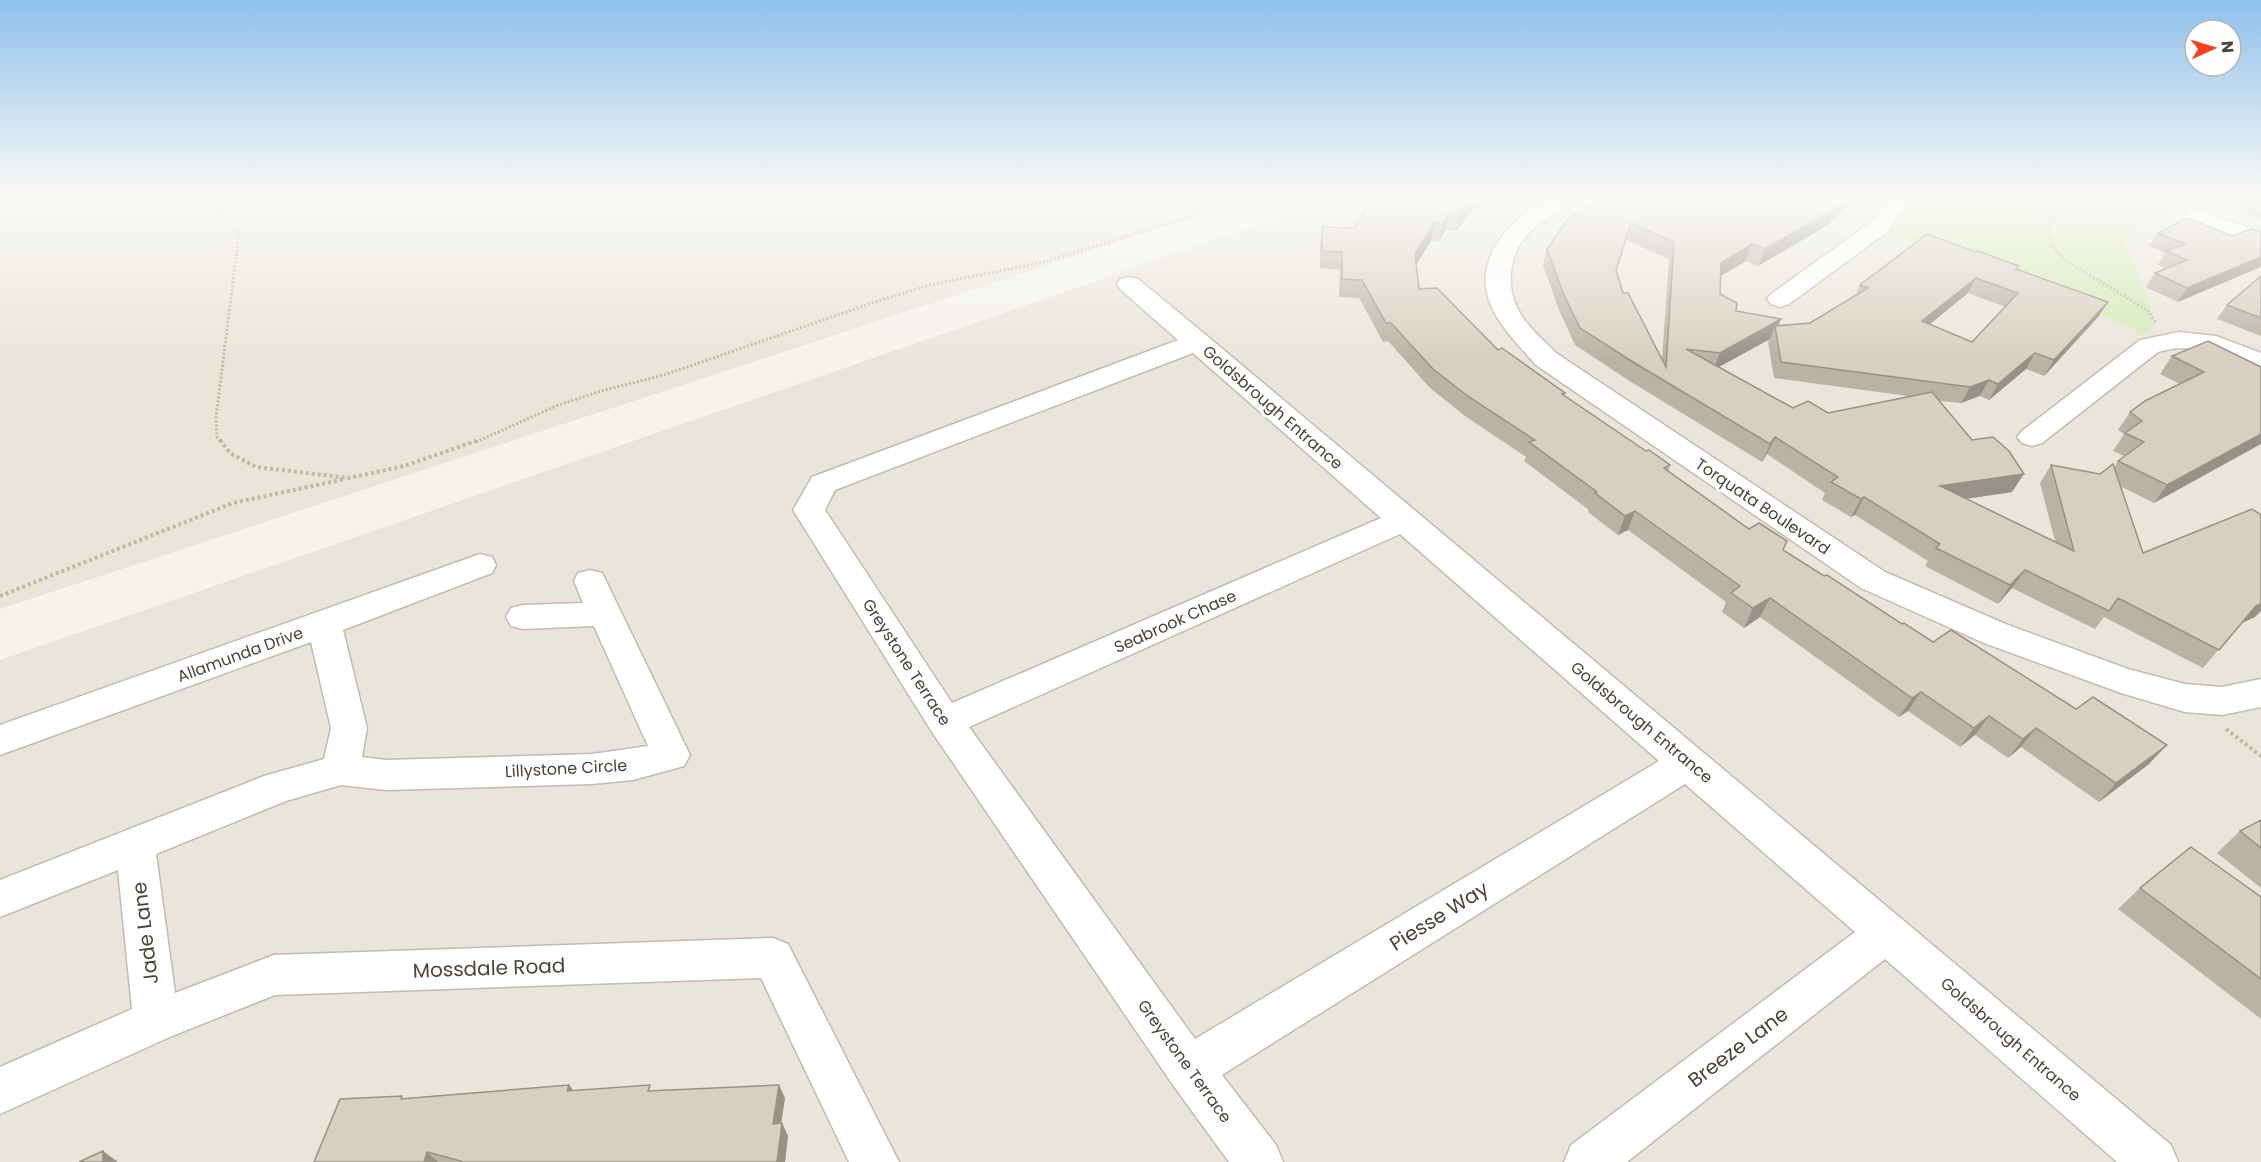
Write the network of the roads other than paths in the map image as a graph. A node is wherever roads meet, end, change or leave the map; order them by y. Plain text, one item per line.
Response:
1 (1504, 252) edge
2 (1845, 252) edge
3 (1130, 284) dead end
4 (1780, 300) dead end
5 (1198, 342) junction
6 (2261, 363) edge
7 (2032, 437) dead end
8 (1405, 520) junction
9 (480, 565) dead end
10 (523, 617) dead end
11 (324, 624) junction
12 (2261, 693) edge
13 (945, 722) junction
14 (0, 740) edge
15 (1689, 762) junction
16 (341, 770) junction
17 (135, 845) junction
18 (0, 899) edge
19 (1888, 932) junction
20 (156, 1021) junction
21 (1189, 1069) junction
22 (0, 1091) edge
23 (2143, 1159) edge
24 (875, 1162) edge
25 (1259, 1162) edge
26 (1588, 1162) edge

1 - 12 street, Torquata Boulevard
2 - 4 street
3 - 5 street, Goldsbrough Entrance
5 - 8 street, Goldsbrough Entrance
5 - 13 street, Greystone Terrace
6 - 7 street
8 - 13 street, Seabrook Chase
8 - 15 street, Goldsbrough Entrance
9 - 11 street, Allamunda Drive
10 - 16 street, Lillystone Circle
11 - 14 street, Allamunda Drive
11 - 16 street
13 - 21 street, Greystone Terrace
15 - 19 street, Goldsbrough Entrance
15 - 21 street, Piesse Way
16 - 17 street, Lillystone Circle
17 - 18 street, Lillystone Circle
17 - 20 street, Jade Lane
19 - 23 street, Goldsbrough Entrance
19 - 26 street, Breeze Lane
20 - 22 street, Mossdale Road
20 - 24 street, Mossdale Road
21 - 25 street, Greystone Terrace

